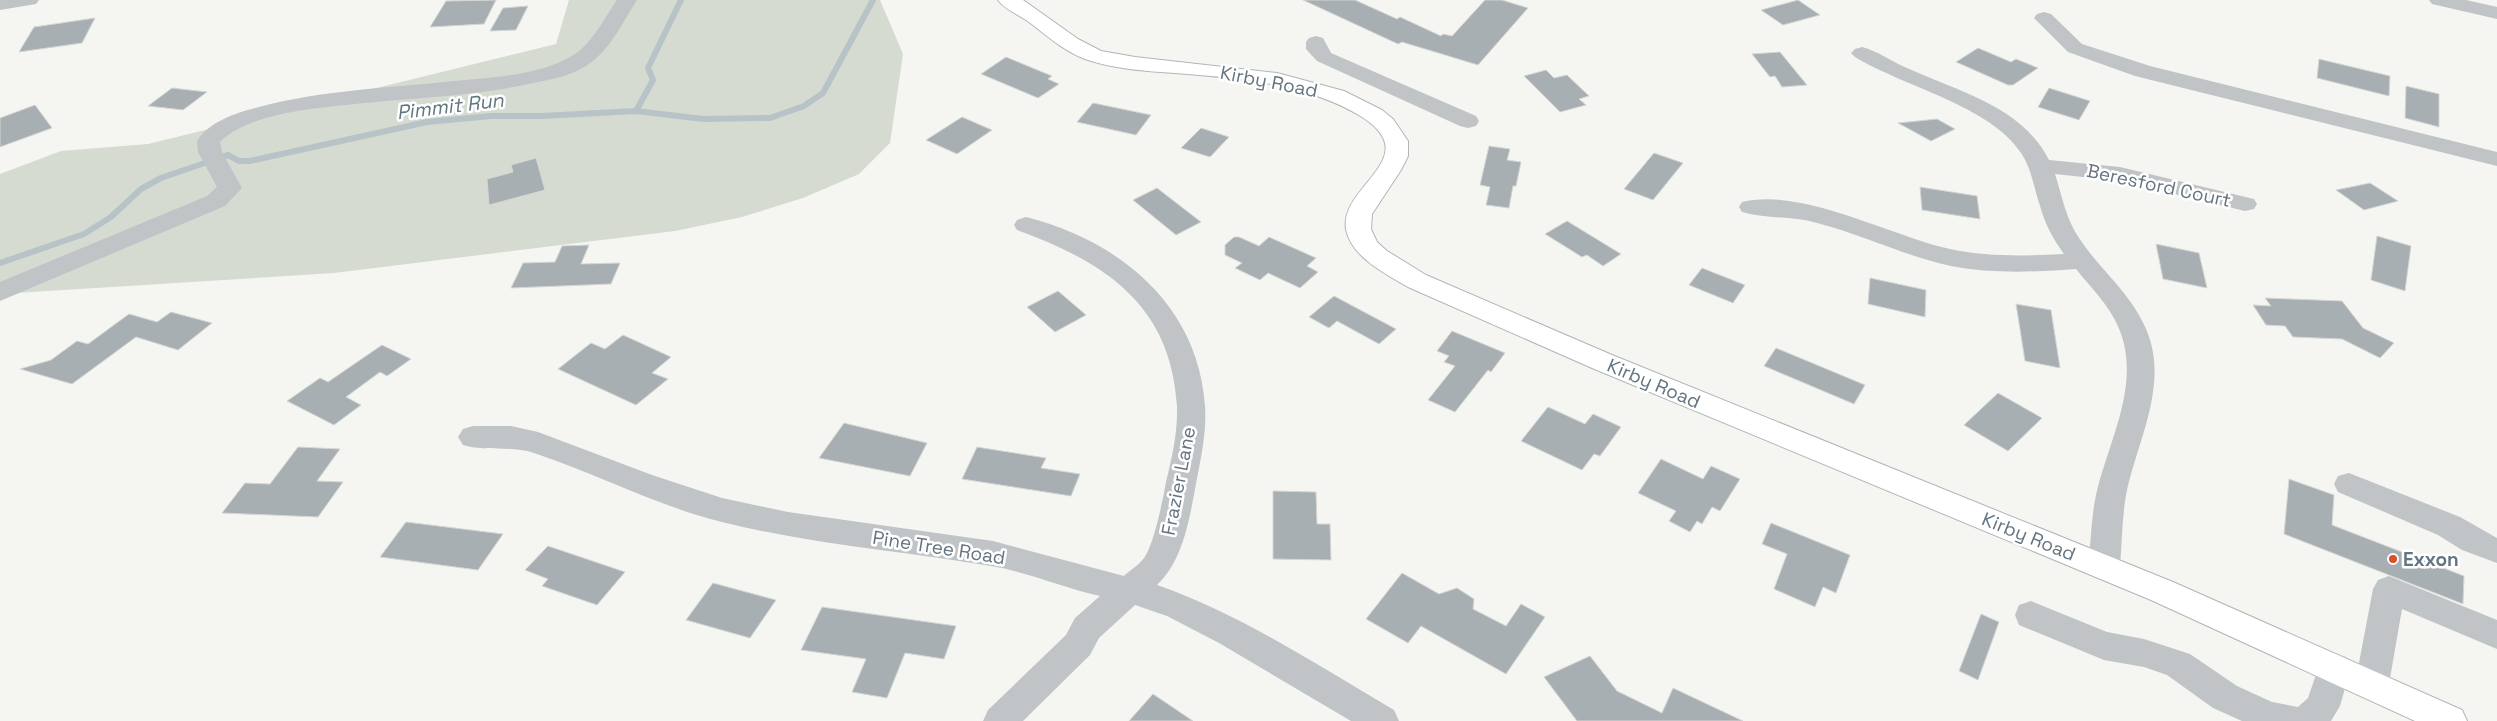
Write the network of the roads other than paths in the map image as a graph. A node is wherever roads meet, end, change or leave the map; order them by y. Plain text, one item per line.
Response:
1 (29, 0) edge
2 (627, 0) edge
3 (1008, 0) edge
4 (2439, 0) edge
5 (0, 4) edge
6 (2497, 13) edge
7 (2044, 18) dead end
8 (1316, 42) dead end
9 (1862, 53) dead end
10 (1347, 69) junction
11 (1323, 91) junction
12 (1468, 121) dead end
13 (2497, 159) edge
14 (2042, 166) junction
15 (2245, 204) dead end
16 (1751, 207) dead end
17 (1026, 225) dead end
18 (2081, 261) junction
19 (0, 292) edge
20 (473, 437) dead end
21 (2349, 484) dead end
22 (2497, 551) edge
23 (2104, 567) junction
24 (1130, 591) junction
25 (2031, 615) dead end
26 (2497, 635) edge
27 (2334, 667) junction
28 (2372, 684) junction
29 (1000, 721) edge
30 (1382, 721) edge
31 (2294, 721) edge
32 (2307, 721) edge
33 (2450, 721) edge

1 - 5 street
2 - 19 street
3 - 11 main road, Kirby Road
4 - 6 street
7 - 13 street
8 - 10 street
9 - 14 street
10 - 11 street
10 - 12 street
11 - 23 main road, Kirby Road
14 - 15 street, Beresford Court
14 - 18 street
16 - 18 street
17 - 24 street, Frazier Lane
18 - 23 street
20 - 24 street, Pine Tree Road
21 - 22 street
23 - 27 main road, Kirby Road
24 - 29 street, Frazier Lane
24 - 30 street, Pine Tree Road
25 - 31 street
26 - 28 street
27 - 28 main road, Kirby Road
27 - 32 street
28 - 33 main road, Kirby Road

